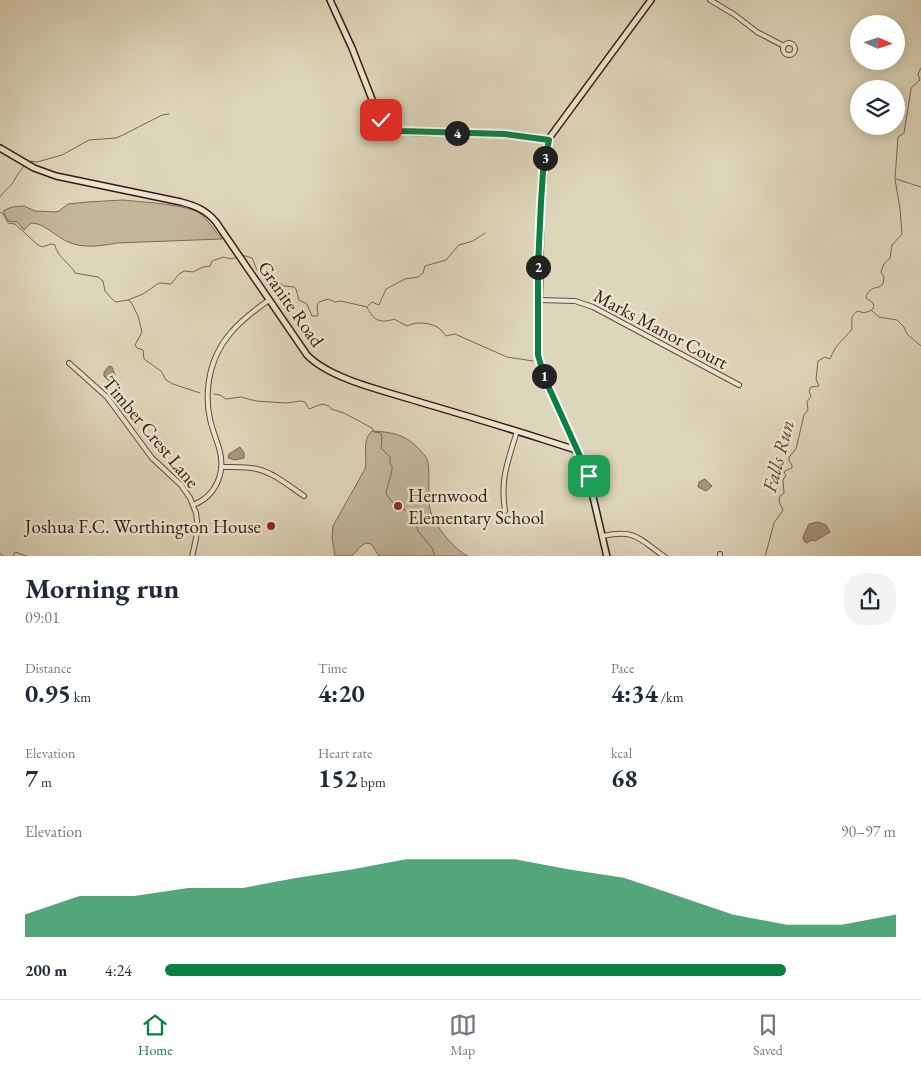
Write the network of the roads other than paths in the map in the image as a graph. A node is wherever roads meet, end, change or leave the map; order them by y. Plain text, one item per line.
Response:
1 (330, 0) edge
2 (651, 0) edge
3 (710, 0) edge
4 (784, 46) dead end
5 (549, 140) junction
6 (0, 148) edge
7 (270, 300) junction
8 (538, 300) junction
9 (69, 363) dead end
10 (739, 385) dead end
11 (517, 431) junction
12 (579, 453) junction
13 (221, 467) junction
14 (304, 496) dead end
15 (193, 505) junction
16 (505, 511) dead end
17 (603, 536) junction
18 (192, 556) edge
19 (607, 556) edge
20 (665, 556) edge

1 - 5 street
2 - 5 street
3 - 4 street
5 - 8 street
6 - 7 street, Granite Road
7 - 11 street, Granite Road
7 - 13 street
8 - 10 street, Marks Manor Court
8 - 12 street
9 - 15 street, Timber Crest Lane
11 - 12 street, Granite Road
11 - 16 street
12 - 17 street
13 - 14 street
13 - 15 street
15 - 18 street, Timber Crest Lane
17 - 19 street
17 - 20 street

